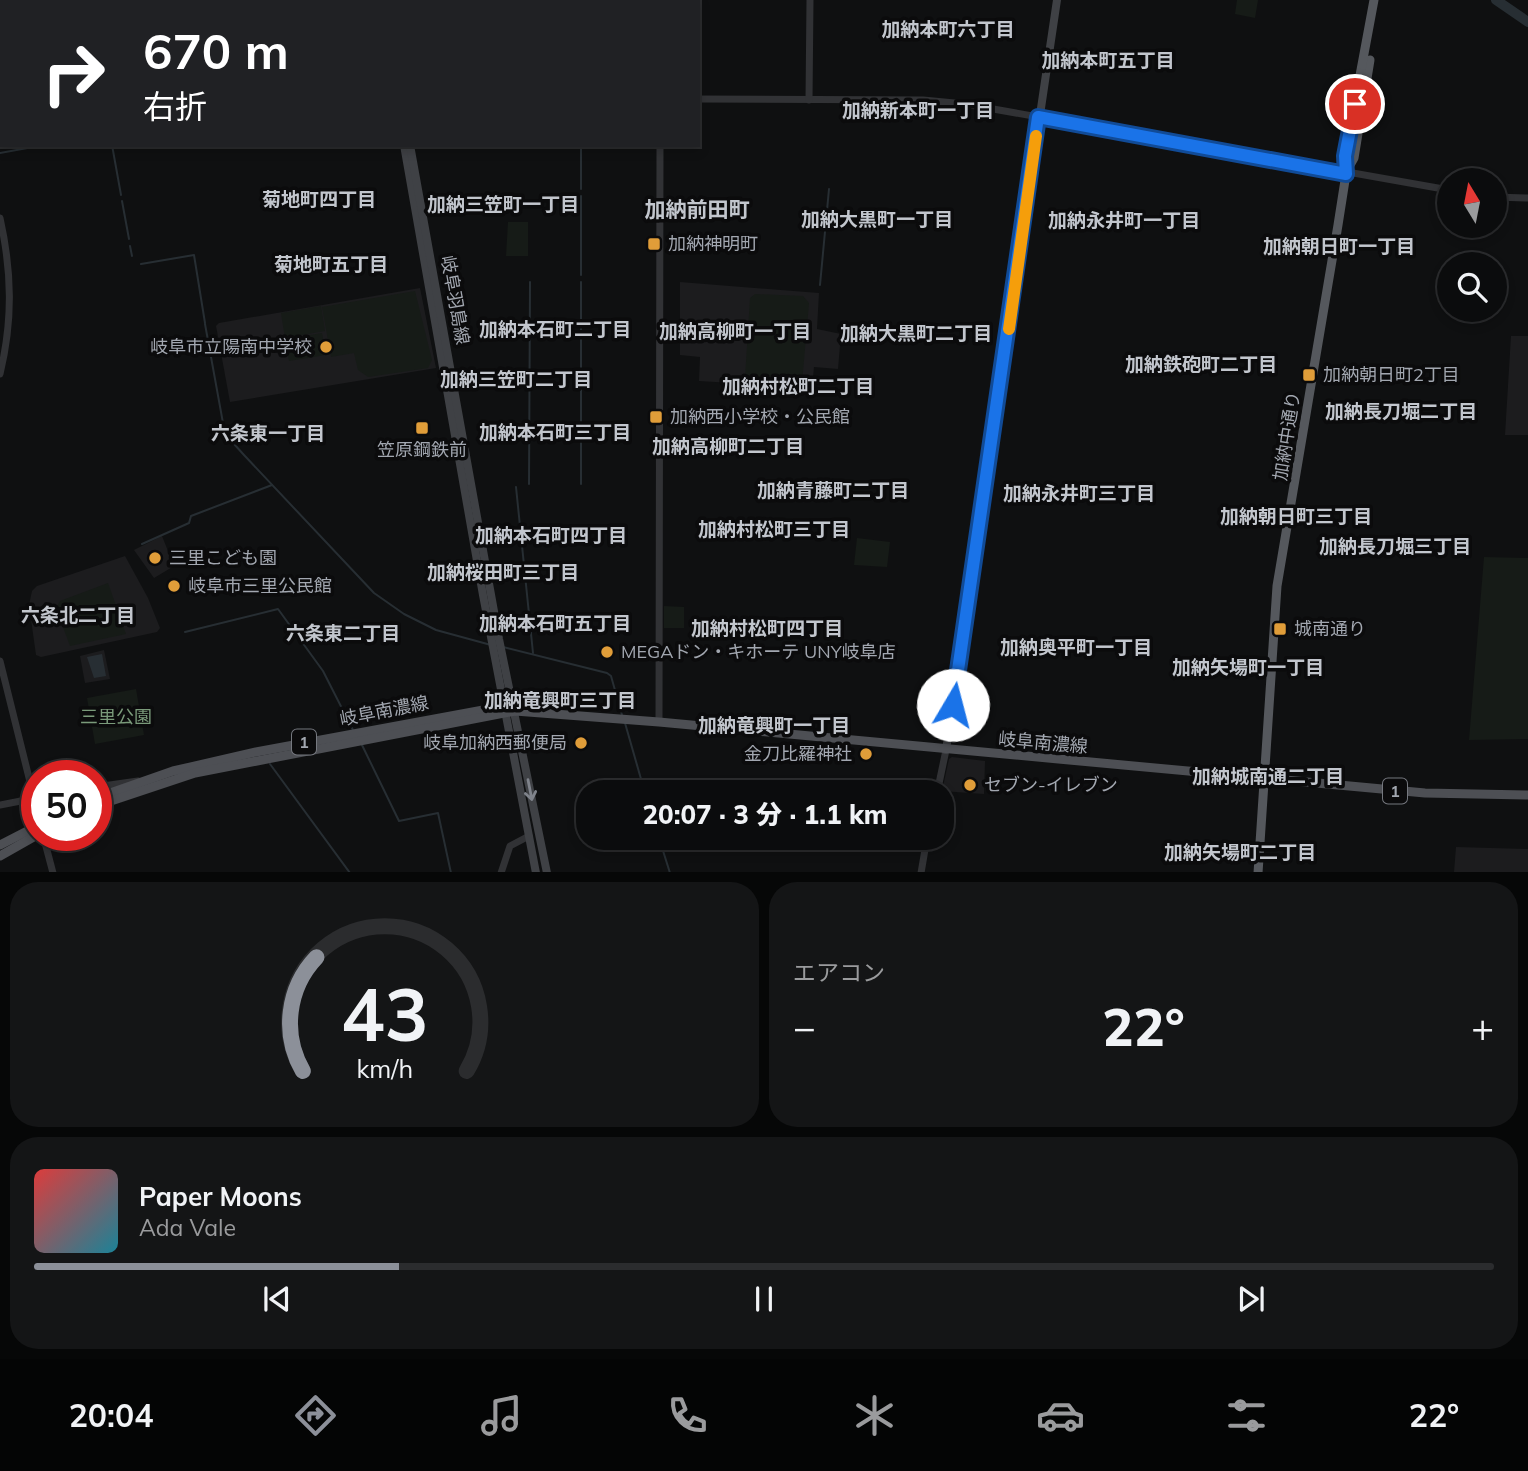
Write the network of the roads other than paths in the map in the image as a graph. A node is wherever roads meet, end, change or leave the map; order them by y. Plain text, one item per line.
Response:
1 (810, 0) edge
2 (1058, 0) edge
3 (1374, 0) edge
4 (1381, 0) edge
5 (700, 99) edge
6 (809, 100) junction
7 (1038, 117) junction
8 (404, 147) edge
9 (410, 147) edge
10 (660, 147) edge
11 (1346, 174) junction
12 (1437, 188) edge
13 (1507, 197) edge
14 (1528, 198) edge
15 (0, 218) edge
16 (0, 374) edge
17 (0, 661) edge
18 (509, 710) junction
19 (659, 722) junction
20 (946, 750) junction
21 (25, 760) edge
22 (1263, 778) junction
23 (940, 780) edge
24 (138, 781) junction
25 (112, 784) edge
26 (112, 792) edge
27 (1528, 795) edge
28 (21, 801) edge
29 (112, 801) edge
30 (0, 805) edge
31 (21, 834) edge
32 (528, 836) junction
33 (21, 844) edge
34 (0, 845) edge
35 (926, 850) edge
36 (47, 851) edge
37 (0, 856) edge
38 (53, 872) edge
39 (501, 872) edge
40 (536, 872) edge
41 (547, 872) edge
42 (921, 872) edge
43 (1258, 872) edge

1 - 6 street
2 - 7 main road
3 - 11 highway, 加納中通り
4 - 11 highway, 加納中通り
5 - 6 street
6 - 7 street
7 - 11 street
7 - 20 main road
8 - 18 main road, 岐阜羽島線
9 - 18 main road, 岐阜羽島線
10 - 19 street
11 - 12 street
11 - 22 highway, 加納中通り
13 - 14 street
15 - 16 street
17 - 21 street
18 - 19 main road, 岐阜南濃線 / 1
18 - 24 main road, 岐阜南濃線 / 1
18 - 29 main road, 岐阜南濃線 / 1
18 - 32 main road, 岐阜羽島線
18 -> 41 main road, 岐阜羽島線
19 - 20 main road, 岐阜南濃線 / 1
20 - 22 main road, 岐阜南濃線 / 1
20 - 23 street
22 - 27 main road, 岐阜南濃線 / 1
22 - 43 highway, 加納中通り
24 - 25 street
24 - 26 main road, 岐阜南濃線 / 1
28 - 30 street
31 - 34 main road
32 - 39 street
32 - 40 main road, 岐阜羽島線
33 - 37 main road
35 - 42 street
36 - 38 street

